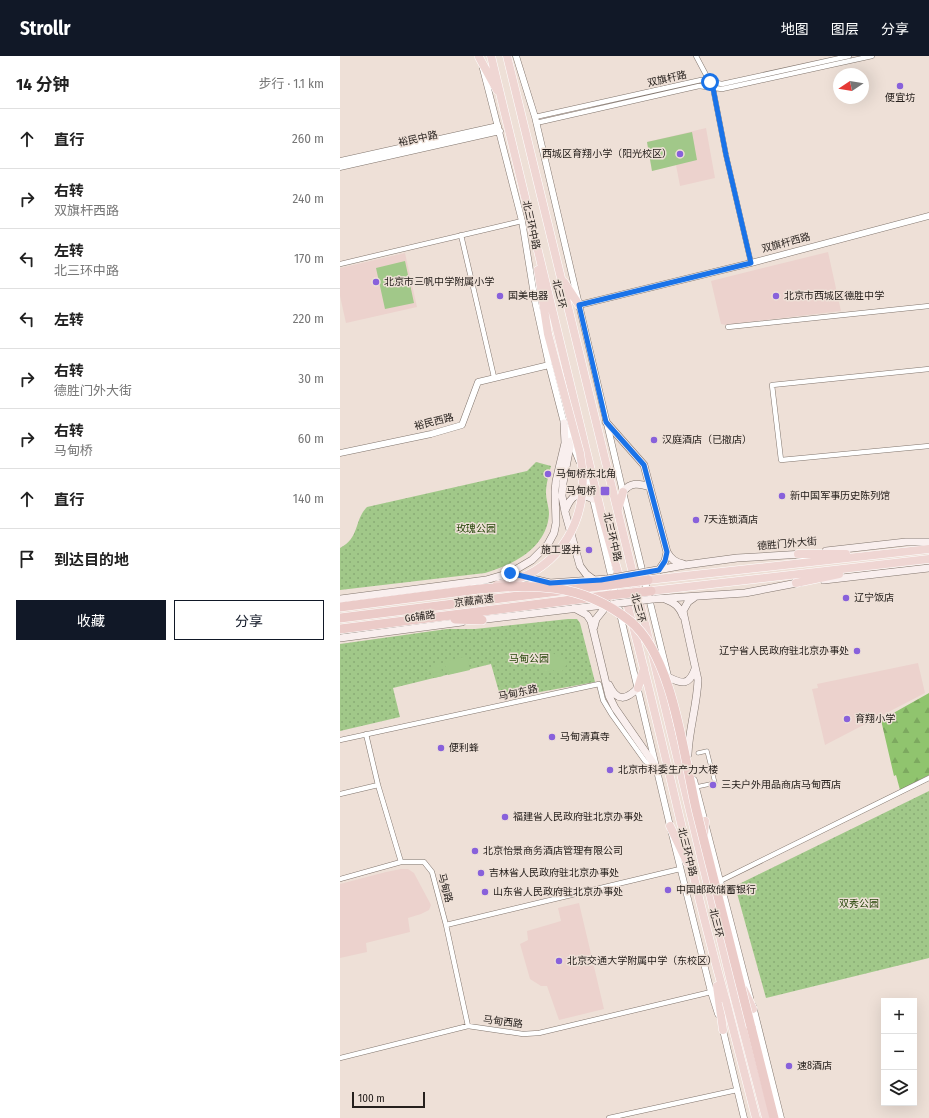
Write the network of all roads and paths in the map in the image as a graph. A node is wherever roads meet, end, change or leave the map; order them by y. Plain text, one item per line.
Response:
1 (491, 56) edge
2 (507, 56) edge
3 (511, 56) edge
4 (516, 56) edge
5 (696, 56) edge
6 (849, 56) edge
7 (872, 56) edge
8 (479, 57) edge
9 (710, 82) junction
10 (713, 88) junction
11 (516, 94) junction
12 (503, 102) junction
13 (535, 120) junction
14 (499, 128) junction
15 (340, 161) edge
16 (340, 167) edge
17 (929, 216) edge
18 (522, 221) junction
19 (531, 221) junction
20 (461, 235) junction
21 (751, 263) junction
22 (340, 264) edge
23 (560, 275) junction
24 (579, 305) junction
25 (929, 306) edge
26 (728, 327) dead end
27 (549, 365) junction
28 (929, 369) edge
29 (494, 377) junction
30 (606, 422) junction
31 (564, 423) junction
32 (571, 441) junction
33 (929, 446) edge
34 (340, 453) edge
35 (650, 487) junction
36 (622, 492) junction
37 (593, 498) junction
38 (565, 512) junction
39 (618, 512) junction
40 (602, 516) junction
41 (929, 542) edge
42 (929, 549) edge
43 (667, 552) junction
44 (895, 553) junction
45 (798, 554) junction
46 (929, 559) edge
47 (897, 563) junction
48 (686, 565) junction
49 (580, 566) junction
50 (929, 568) edge
51 (659, 570) junction
52 (510, 573) junction
53 (647, 576) junction
54 (603, 581) junction
55 (574, 582) junction
56 (796, 583) junction
57 (470, 587) junction
58 (521, 595) junction
59 (652, 595) junction
60 (699, 596) junction
61 (664, 598) junction
62 (340, 599) edge
63 (611, 601) junction
64 (340, 607) edge
65 (574, 608) junction
66 (684, 617) junction
67 (340, 618) edge
68 (426, 618) junction
69 (482, 620) junction
70 (594, 628) junction
71 (340, 629) edge
72 (340, 638) edge
73 (654, 662) junction
74 (644, 667) junction
75 (695, 669) junction
76 (605, 676) junction
77 (668, 677) junction
78 (638, 688) junction
79 (366, 734) junction
80 (340, 740) edge
81 (698, 753) dead end
82 (688, 754) junction
83 (656, 767) junction
84 (929, 778) edge
85 (378, 785) junction
86 (696, 787) junction
87 (340, 794) edge
88 (705, 821) junction
89 (670, 826) junction
90 (401, 862) junction
91 (703, 863) junction
92 (680, 869) junction
93 (694, 877) junction
94 (340, 879) edge
95 (720, 881) junction
96 (446, 925) junction
97 (723, 948) junction
98 (714, 957) junction
99 (711, 992) junction
100 (753, 1009) junction
101 (468, 1026) junction
102 (723, 1030) junction
103 (340, 1058) edge
104 (737, 1090) junction
105 (609, 1118) edge
106 (744, 1118) edge
107 (756, 1118) edge
108 (766, 1118) edge
109 (778, 1118) edge

1 - 12 highway, 北三环
2 - 11 highway, 北三环
3 - 11 highway
4 - 13 street, 北三环中路
5 - 9 street
6 - 9 street, 双旗杆路
7 - 10 street
8 - 12 highway
8 - 14 street, 北三环中路
9 - 10 street
9 - 13 street, 双旗杆路
10 - 13 street
10 - 21 street
11 - 23 highway, 北三环
12 - 19 highway, 北三环
13 - 24 street, 北三环中路
14 - 15 street, 裕民中路
14 - 16 street, 裕民中路
14 - 18 street, 北三环中路
17 - 21 street, 双旗杆西路
18 - 20 street
18 - 27 street, 北三环中路
19 - 40 highway, 北三环
19 - 57 highway, bridge
20 - 22 street
20 - 29 street
21 - 24 street, 双旗杆西路
23 - 24 highway
23 - 39 highway, 北三环
24 - 30 street, 北三环中路
25 - 26 street
27 - 29 street, 裕民西路
27 - 31 street, 北三环中路
28 - 33 street
29 - 34 street, 裕民西路
30 - 35 main road
30 - 36 street, 北三环中路
31 - 32 street, 北三环中路
31 - 52 main road
32 - 37 street, 北三环中路
32 - 38 main road
35 - 36 main road
35 - 43 main road
36 - 39 highway
36 - 77 street, 北三环中路
37 - 38 main road
37 - 40 highway
37 - 78 street, 北三环中路
38 - 49 main road
39 - 73 highway, 北三环
40 - 74 highway, 北三环
41 - 45 main road, 德胜门外大街
42 - 44 highway, 德胜门外大街
43 - 48 main road
43 - 51 main road
44 - 45 highway
44 - 53 highway, 德胜门外大街
45 - 48 main road, 德胜门外大街
46 - 47 highway
47 - 56 highway
47 - 59 highway
48 - 51 main road, 德胜门外大街
49 - 54 main road
49 - 55 main road
50 - 56 main road
51 - 53 main road, 德胜门外大街
52 - 55 main road
52 - 57 main road
53 - 54 highway, bridge
54 - 55 main road
54 - 58 highway, 京藏高速
56 - 60 main road
57 - 58 highway
57 - 62 main road
57 - 64 highway
57 - 109 highway, bridge
58 - 67 highway, 京藏高速
59 - 61 main road
59 - 63 highway, bridge
60 - 61 main road
60 - 66 main road
61 - 66 main road
63 - 65 main road, G6辅路
63 - 68 highway, 京藏高速
63 - 70 main road
65 - 69 main road, G6辅路
65 - 70 main road
66 - 75 main road
68 - 69 highway
68 - 71 highway, 京藏高速
69 - 72 main road, G6辅路
70 - 76 main road
73 - 77 highway
73 - 91 highway, 北三环
74 - 78 highway
74 - 93 highway, 北三环
75 - 77 main road
75 - 82 main road
76 - 78 main road
76 - 83 main road
77 - 82 street, 北三环中路
78 - 83 street, 北三环中路
79 - 80 street, 马甸东路
79 - 83 street, 马甸东路
79 - 85 street
81 - 86 street
82 - 86 street, 北三环中路
83 - 89 street, 北三环中路
84 - 95 street
85 - 87 street
85 - 90 street
86 - 88 street, 北三环中路
88 - 91 highway
88 - 95 street, 北三环中路
89 - 92 street, 北三环中路
89 - 93 highway
90 - 94 street
90 - 96 street, 马甸路
91 - 97 highway, 北三环
92 - 96 street
92 - 99 street, 北三环中路
93 - 98 highway, 北三环
95 - 100 street, 北三环中路
96 - 101 street, 马甸路
97 - 100 highway
97 - 108 highway, 北三环
98 - 102 highway
98 - 107 highway, 北三环, bridge
99 - 101 street, 马甸西路
99 - 102 street, 北三环中路
100 - 109 street, 北三环中路
101 - 103 street, 马甸西路
102 - 104 street, 北三环中路
104 - 105 street
104 - 106 street, 北三环中路

